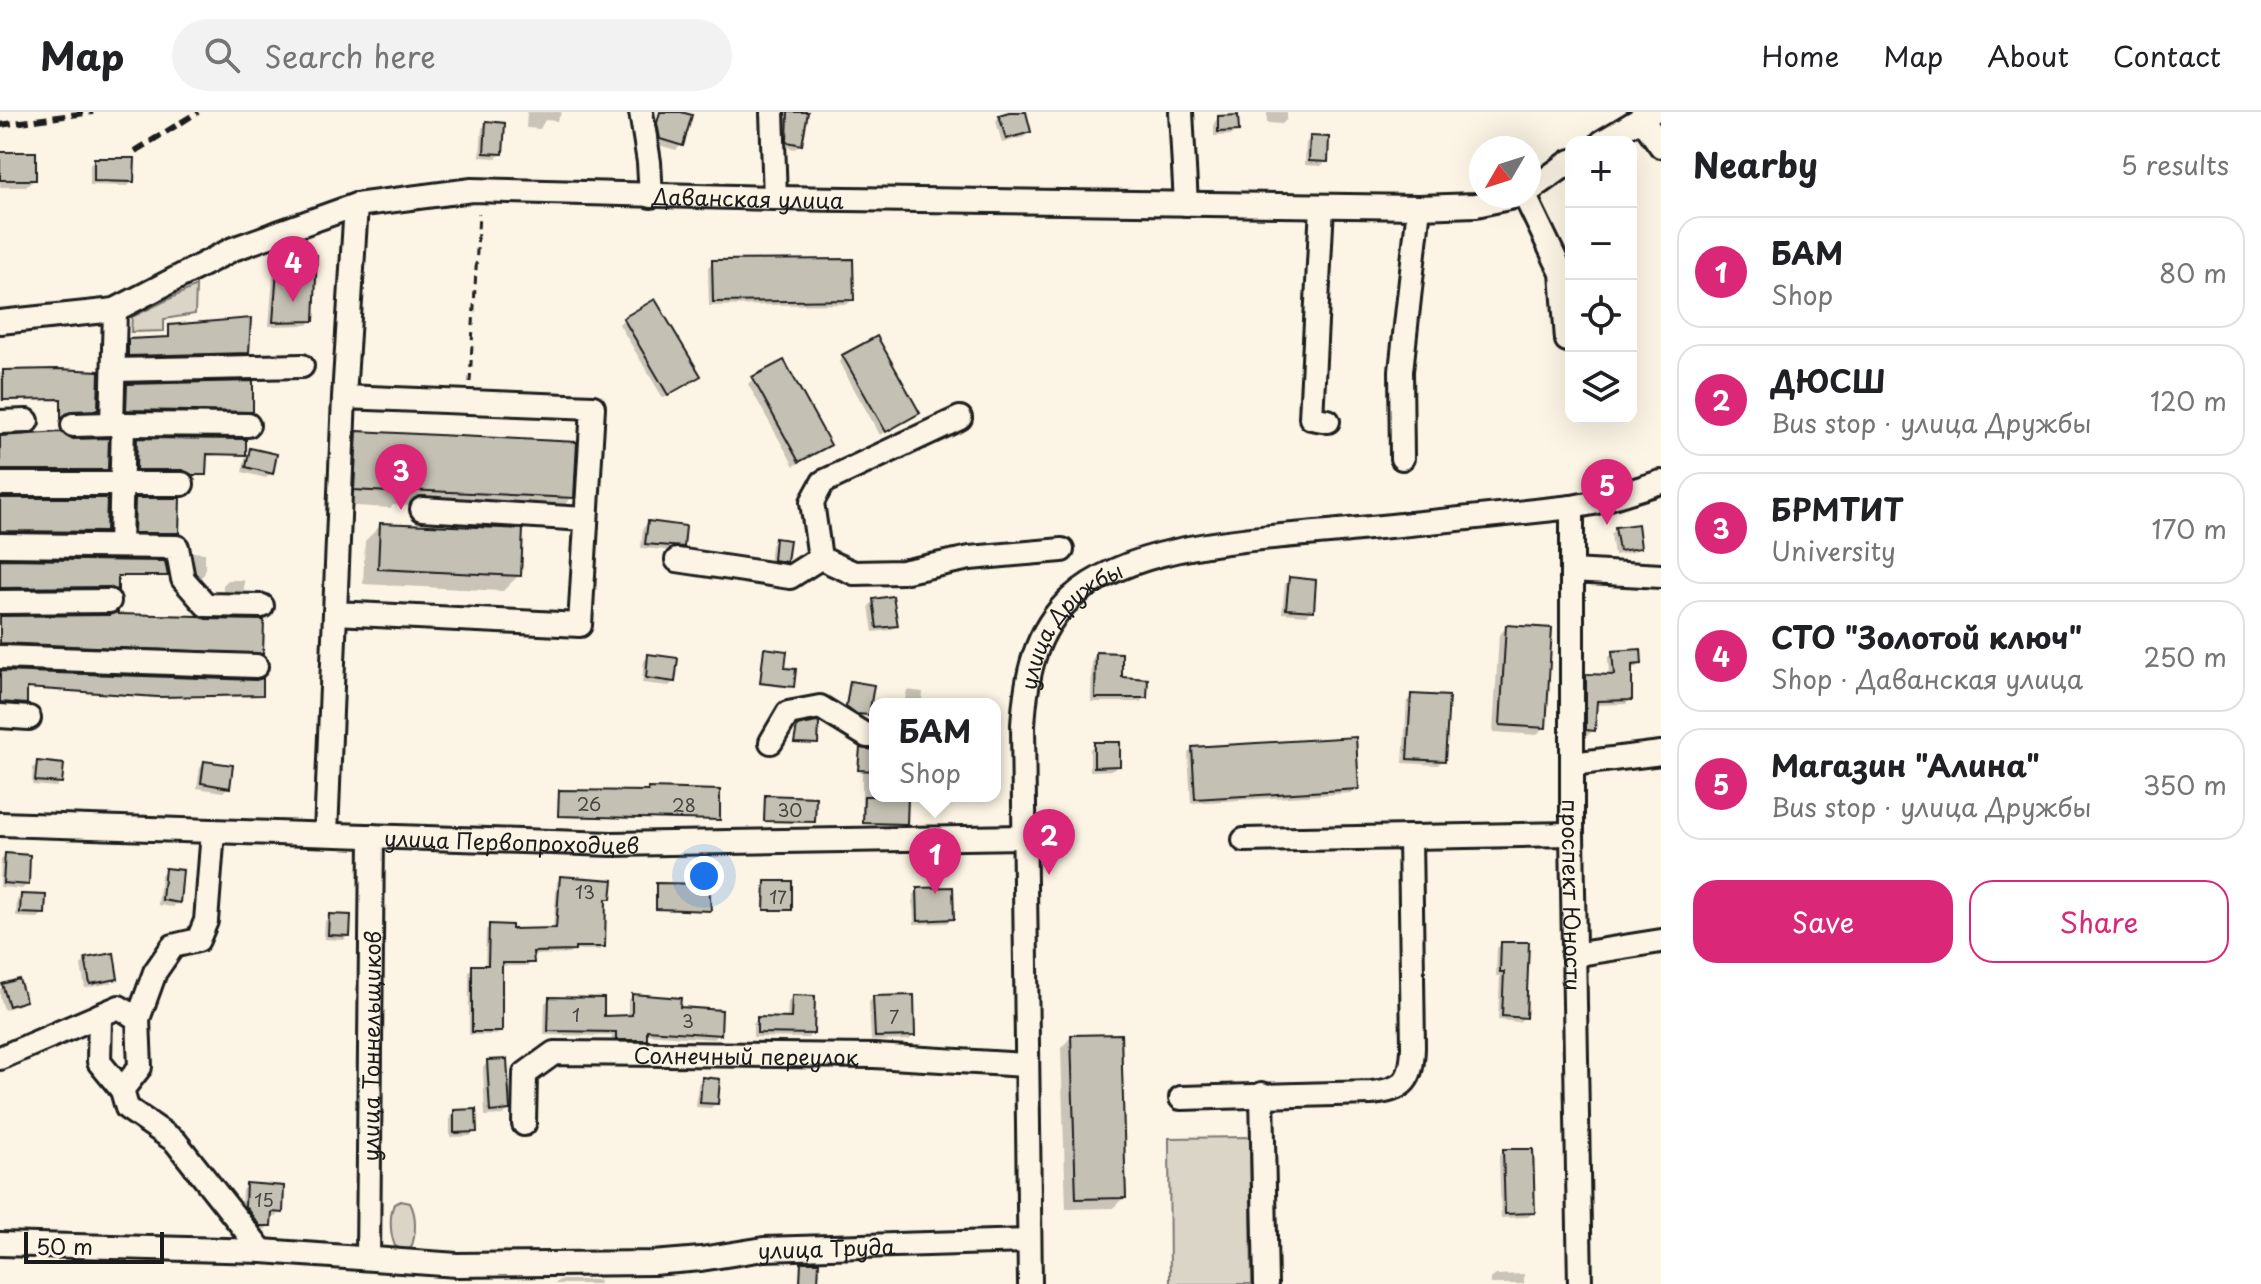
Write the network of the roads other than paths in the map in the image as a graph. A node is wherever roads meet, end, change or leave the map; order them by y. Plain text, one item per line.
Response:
1 (641, 112) edge
2 (772, 112) edge
3 (1181, 112) edge
4 (1646, 115) edge
5 (1612, 136) edge
6 (1661, 146) edge
7 (1565, 166) edge
8 (1541, 184) edge
9 (651, 196) junction
10 (775, 198) junction
11 (1186, 204) junction
12 (356, 205) junction
13 (1469, 205) edge
14 (1322, 206) junction
15 (1419, 207) junction
16 (1533, 208) edge
17 (115, 310) junction
18 (1565, 313) edge
19 (0, 322) edge
20 (302, 366) dead end
21 (114, 370) junction
22 (344, 397) junction
23 (960, 418) dead end
24 (27, 421) dead end
25 (1328, 421) dead end
26 (0, 422) edge
27 (118, 424) junction
28 (73, 425) dead end
29 (248, 425) dead end
30 (1402, 458) dead end
31 (1661, 482) edge
32 (0, 484) edge
33 (121, 484) junction
34 (182, 484) dead end
35 (1572, 507) junction
36 (422, 509) dead end
37 (585, 519) junction
38 (0, 545) edge
39 (120, 546) junction
40 (1062, 550) dead end
41 (820, 558) junction
42 (677, 560) dead end
43 (1572, 571) junction
44 (1661, 576) edge
45 (109, 601) dead end
46 (0, 602) edge
47 (262, 606) dead end
48 (335, 613) junction
49 (0, 657) edge
50 (256, 666) dead end
51 (0, 716) edge
52 (29, 718) dead end
53 (869, 736) edge
54 (771, 742) dead end
55 (1661, 753) edge
56 (1572, 764) junction
57 (0, 824) edge
58 (213, 831) junction
59 (326, 834) junction
60 (1572, 834) junction
61 (372, 836) junction
62 (1025, 837) junction
63 (1410, 837) junction
64 (1244, 840) dead end
65 (1661, 941) edge
66 (1573, 955) junction
67 (100, 1015) junction
68 (138, 1019) junction
69 (0, 1058) edge
70 (1026, 1065) junction
71 (122, 1090) junction
72 (1262, 1094) junction
73 (1181, 1098) dead end
74 (524, 1124) dead end
75 (1029, 1241) junction
76 (0, 1244) edge
77 (262, 1251) junction
78 (368, 1258) junction
79 (450, 1274) edge
80 (1030, 1284) edge
81 (1266, 1284) edge
82 (1580, 1284) edge

1 - 9 street
2 - 10 street
3 - 11 street
4 - 5 street
4 - 6 street
7 - 8 street
9 - 10 street, Даванская улица
9 - 12 street, Даванская улица
10 - 11 street, Даванская улица
11 - 14 street, Даванская улица
12 - 17 street, Даванская улица
12 - 22 street
13 - 15 street, Даванская улица
14 - 15 street, Даванская улица
14 - 25 street
15 - 30 street
16 - 18 street
17 - 19 street, Даванская улица
17 - 21 street
20 - 21 street
21 - 27 street
22 - 37 street
22 - 48 street
23 - 41 street
24 - 26 street
27 - 28 street
27 - 29 street
27 - 33 street
31 - 35 street, улица Дружбы
32 - 33 street
33 - 34 street
33 - 39 street
35 - 43 street, проспект Юности
35 - 62 street, улица Дружбы
36 - 37 street
37 - 48 street
38 - 39 street
39 - 47 street
40 - 41 street
41 - 42 street
43 - 44 street
43 - 56 street, проспект Юности
45 - 46 street
48 - 59 street
49 - 50 street
51 - 52 street
53 - 54 street
55 - 56 street
56 - 60 street, проспект Юности
57 - 58 street, улица Первопроходцев
58 - 59 street, улица Первопроходцев
58 - 68 street
59 - 61 street, улица Первопроходцев
60 - 63 street
60 - 66 street, проспект Юности
61 - 62 street, улица Первопроходцев
61 - 78 street, улица Тоннельщиков
62 - 70 street, улица Дружбы
63 - 64 street
63 - 72 street
65 - 66 street
66 - 82 street, проспект Юности
67 - 68 street
67 - 69 street
67 - 71 street
68 - 71 street
70 - 74 street, Солнечный переулок
70 - 75 street, улица Дружбы
71 - 77 street
72 - 73 street
72 - 81 street
75 - 79 street, улица Труда
75 - 80 street, улица Дружбы
76 - 77 street, улица Труда
77 - 78 street, улица Труда
78 - 79 street, улица Труда

